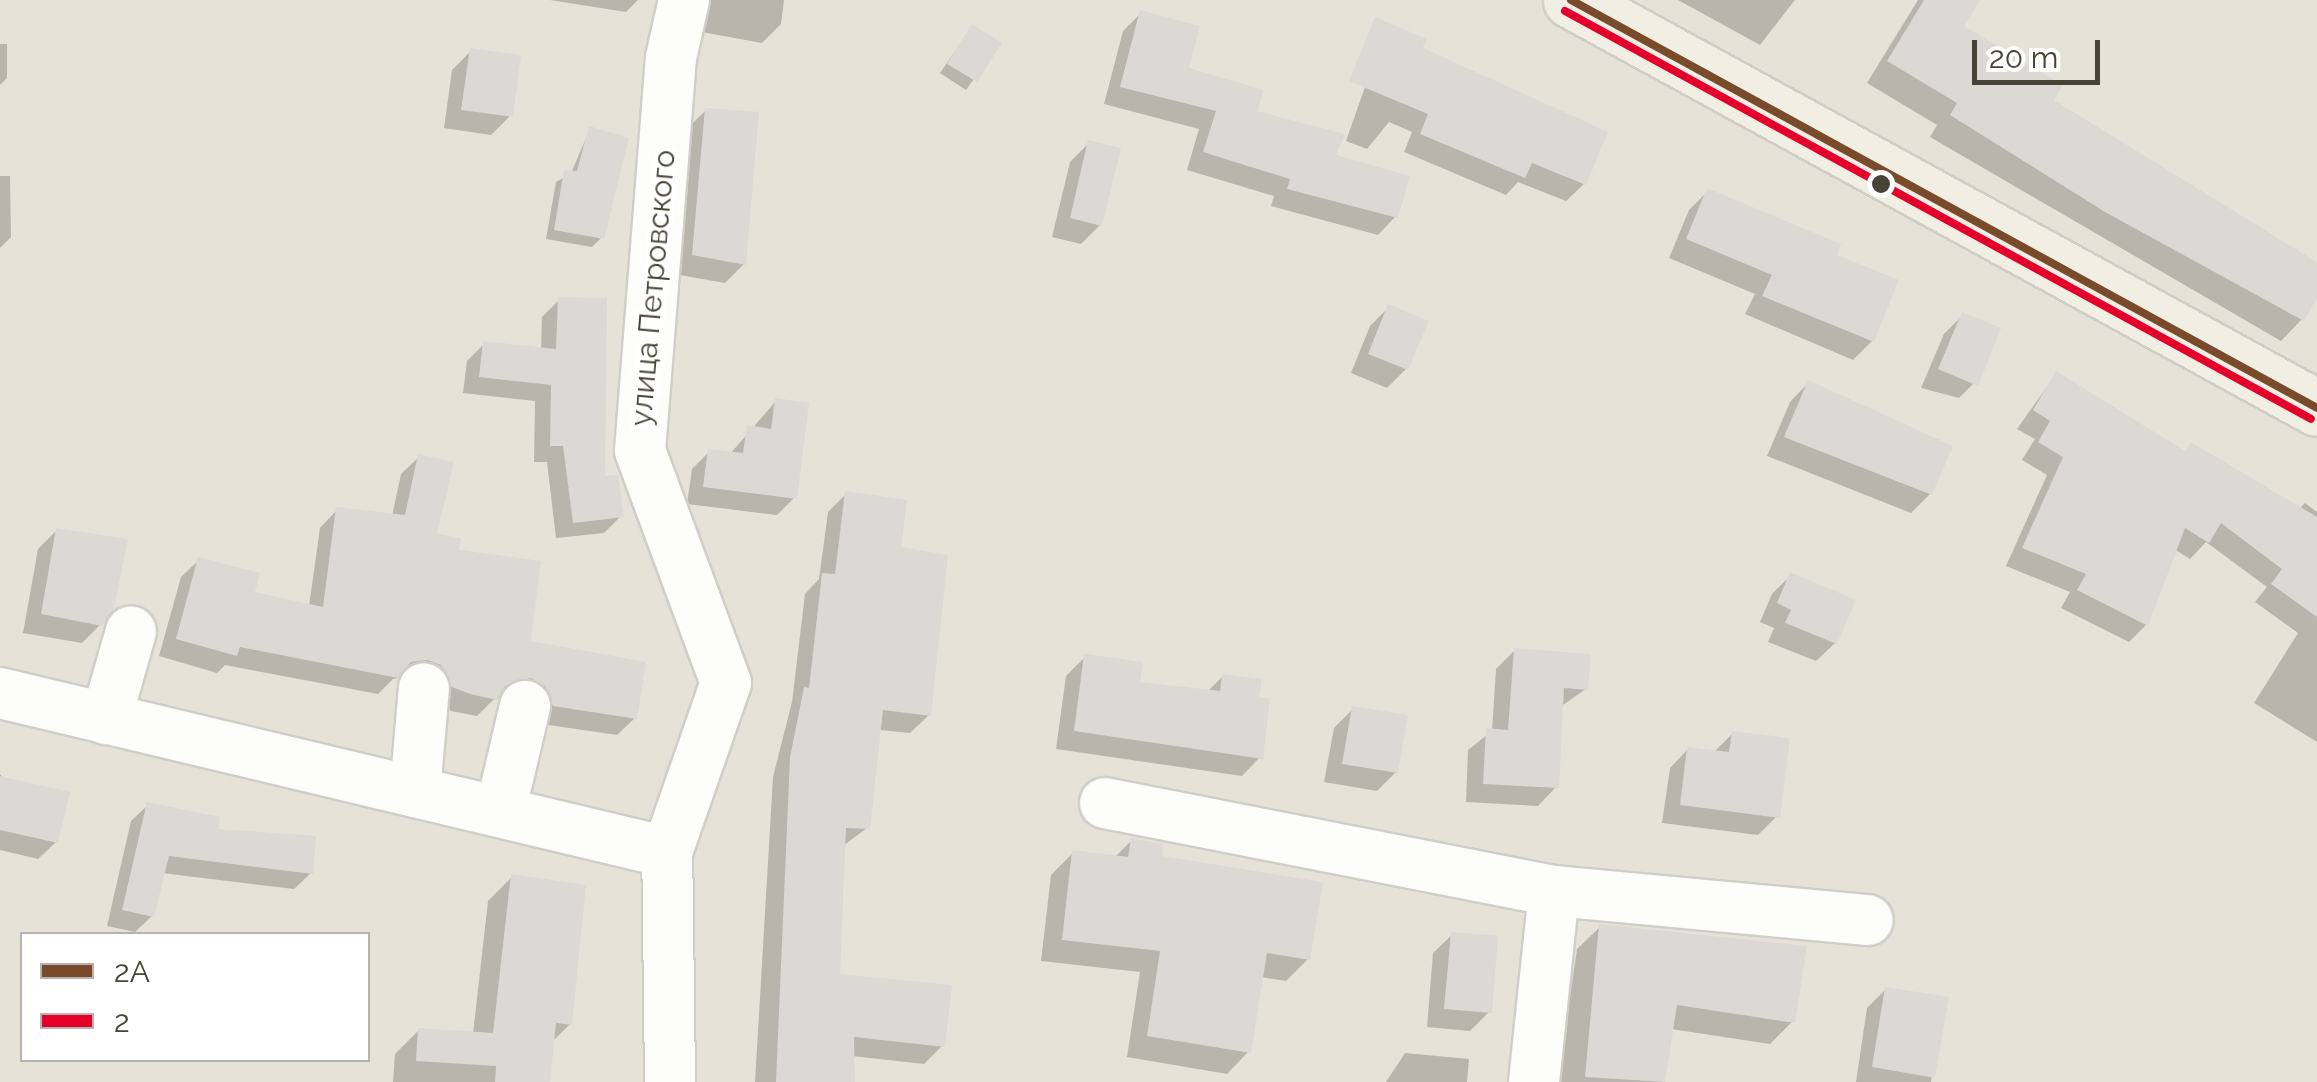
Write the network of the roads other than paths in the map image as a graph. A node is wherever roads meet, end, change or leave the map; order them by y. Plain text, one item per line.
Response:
1 (684, 0) edge
2 (1571, 0) edge
3 (2317, 408) edge
4 (131, 631) dead end
5 (424, 688) dead end
6 (0, 693) edge
7 (525, 706) dead end
8 (106, 718) junction
9 (415, 792) junction
10 (1105, 802) dead end
11 (500, 812) junction
12 (667, 852) junction
13 (1554, 892) junction
14 (1868, 920) dead end
15 (670, 1082) edge
16 (1534, 1082) edge

1 - 12 street, улица Петровского
2 - 3 main road
4 - 8 street
5 - 9 street
6 - 8 street
7 - 11 street
8 - 9 street
9 - 11 street
10 - 13 street
11 - 12 street
12 - 15 street, улица Петровского
13 - 14 street
13 - 16 street

